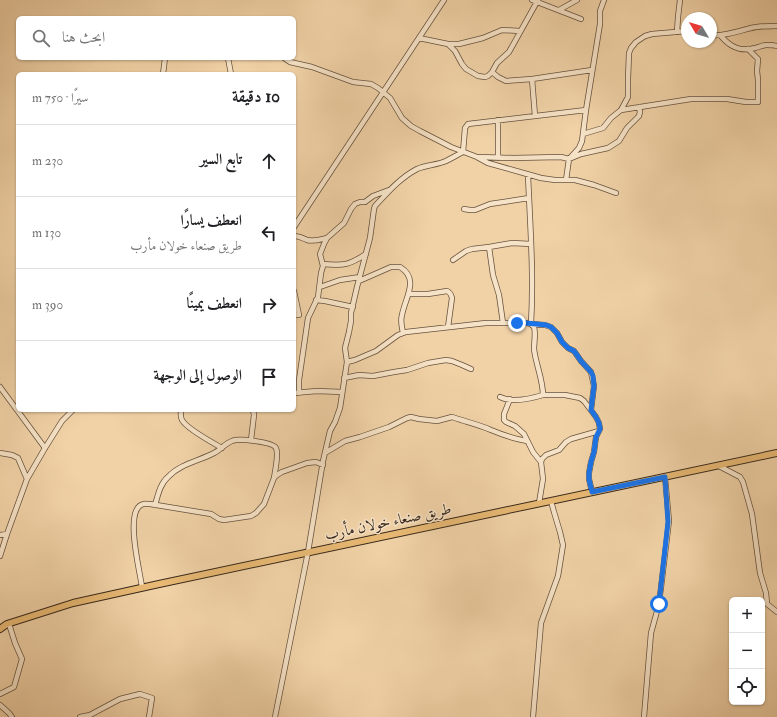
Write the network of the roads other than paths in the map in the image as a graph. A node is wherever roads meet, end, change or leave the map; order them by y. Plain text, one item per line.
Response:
1 (444, 0) edge
2 (577, 0) edge
3 (604, 0) edge
4 (680, 0) edge
5 (536, 1) edge
6 (559, 10) junction
7 (581, 19) dead end
8 (777, 26) edge
9 (520, 31) junction
10 (677, 32) junction
11 (681, 32) edge
12 (717, 36) edge
13 (721, 36) junction
14 (419, 38) junction
15 (448, 44) junction
16 (777, 46) edge
17 (748, 49) junction
18 (165, 60) edge
19 (228, 60) edge
20 (287, 60) edge
21 (592, 70) junction
22 (163, 72) edge
23 (231, 72) edge
24 (492, 72) junction
25 (532, 79) junction
26 (383, 92) junction
27 (639, 107) junction
28 (586, 110) junction
29 (621, 110) junction
30 (535, 116) junction
31 (498, 120) junction
32 (583, 134) junction
33 (463, 152) junction
34 (477, 157) junction
35 (498, 158) junction
36 (569, 159) junction
37 (528, 175) junction
38 (566, 180) junction
39 (390, 189) junction
40 (616, 193) dead end
41 (529, 198) junction
42 (464, 209) dead end
43 (296, 224) edge
44 (296, 236) edge
45 (327, 238) junction
46 (531, 244) junction
47 (489, 247) junction
48 (366, 254) junction
49 (453, 260) dead end
50 (323, 264) junction
51 (359, 279) junction
52 (320, 287) junction
53 (409, 294) junction
54 (316, 300) junction
55 (353, 307) junction
56 (297, 315) edge
57 (308, 318) junction
58 (503, 323) junction
59 (531, 324) junction
60 (448, 327) junction
61 (403, 333) junction
62 (347, 362) junction
63 (471, 369) dead end
64 (344, 378) junction
65 (0, 387) edge
66 (342, 392) junction
67 (297, 393) edge
68 (543, 395) junction
69 (500, 397) dead end
70 (510, 400) junction
71 (16, 405) edge
72 (591, 410) junction
73 (21, 412) edge
74 (71, 412) edge
75 (181, 412) edge
76 (253, 412) edge
77 (598, 432) junction
78 (251, 440) junction
79 (527, 441) junction
80 (45, 448) junction
81 (222, 448) junction
82 (325, 452) junction
83 (0, 453) edge
84 (777, 453) edge
85 (541, 462) junction
86 (323, 465) junction
87 (719, 466) junction
88 (665, 477) junction
89 (274, 478) junction
90 (27, 479) junction
91 (592, 492) junction
92 (551, 501) junction
93 (539, 503) junction
94 (156, 505) junction
95 (7, 534) junction
96 (0, 535) edge
97 (308, 552) junction
98 (0, 556) edge
99 (142, 587) junction
100 (777, 612) edge
101 (0, 623) edge
102 (8, 624) junction
103 (0, 629) edge
104 (0, 694) edge
105 (0, 706) edge
106 (12, 717) edge
107 (80, 717) edge
108 (149, 717) edge
109 (275, 717) edge
110 (533, 717) edge
111 (644, 717) edge

1 - 14 street
2 - 6 street
3 - 21 street
4 - 10 street
5 - 6 street
5 - 9 street
6 - 7 street
8 - 13 street
9 - 15 street
9 - 24 street
10 - 11 street
10 - 29 street
12 - 13 street
13 - 17 street
14 - 15 street
14 - 26 street
15 - 24 street
16 - 17 street
17 - 27 street
18 - 22 street
19 - 23 street
20 - 26 street
21 - 25 street
21 - 28 street
24 - 25 street
25 - 30 street
26 - 33 street
26 - 43 street
27 - 29 street
27 - 36 street
28 - 30 street
28 - 32 street
29 - 32 street
30 - 31 street
31 - 33 street
31 - 35 street
32 - 36 street
33 - 34 street
33 - 39 street
34 - 35 street
34 - 37 street
35 - 36 street
36 - 38 street
37 - 38 street
37 - 41 street
38 - 40 street
39 - 45 street
39 - 48 street
41 - 42 street
41 - 46 street
44 - 45 street
45 - 50 street
46 - 47 street
46 - 59 street
47 - 49 street
47 - 58 street
48 - 50 street
48 - 51 street
50 - 52 street
51 - 52 street
51 - 53 street
51 - 55 street
52 - 54 street
53 - 60 street
53 - 61 street
54 - 55 street
54 - 57 street
55 - 62 street
56 - 57 street
57 - 67 street
58 - 59 street
58 - 60 street
59 - 68 street
59 - 72 street
60 - 61 street
61 - 62 street
62 - 64 street
63 - 64 street
64 - 66 street
65 - 71 street
66 - 67 street
66 - 82 street
68 - 70 street
68 - 72 street
69 - 70 street
70 - 79 street
72 - 77 street
73 - 80 street
74 - 80 street
75 - 81 street
76 - 78 street
77 - 85 street
77 - 91 street
78 - 81 street
78 - 89 street
79 - 82 street
79 - 85 street
80 - 90 street
81 - 94 street
82 - 86 street
83 - 90 street
84 - 87 main road, طريق صنعاء خولان مأرب
85 - 93 street
86 - 89 street
86 - 97 street
87 - 88 main road, طريق صنعاء خولان مأرب
87 - 100 street
88 - 91 main road, طريق صنعاء خولان مأرب
88 - 111 street
89 - 94 street
90 - 95 street
91 - 92 main road, طريق صنعاء خولان مأرب
92 - 93 main road, طريق صنعاء خولان مأرب
92 - 110 street
93 - 97 main road, طريق صنعاء خولان مأرب
94 - 99 street
95 - 96 street
95 - 98 street
97 - 99 main road, طريق صنعاء خولان مأرب
97 - 109 street
99 - 102 main road, طريق صنعاء خولان مأرب
101 - 102 main road
102 - 103 main road
102 - 104 street
105 - 106 street
107 - 108 street

